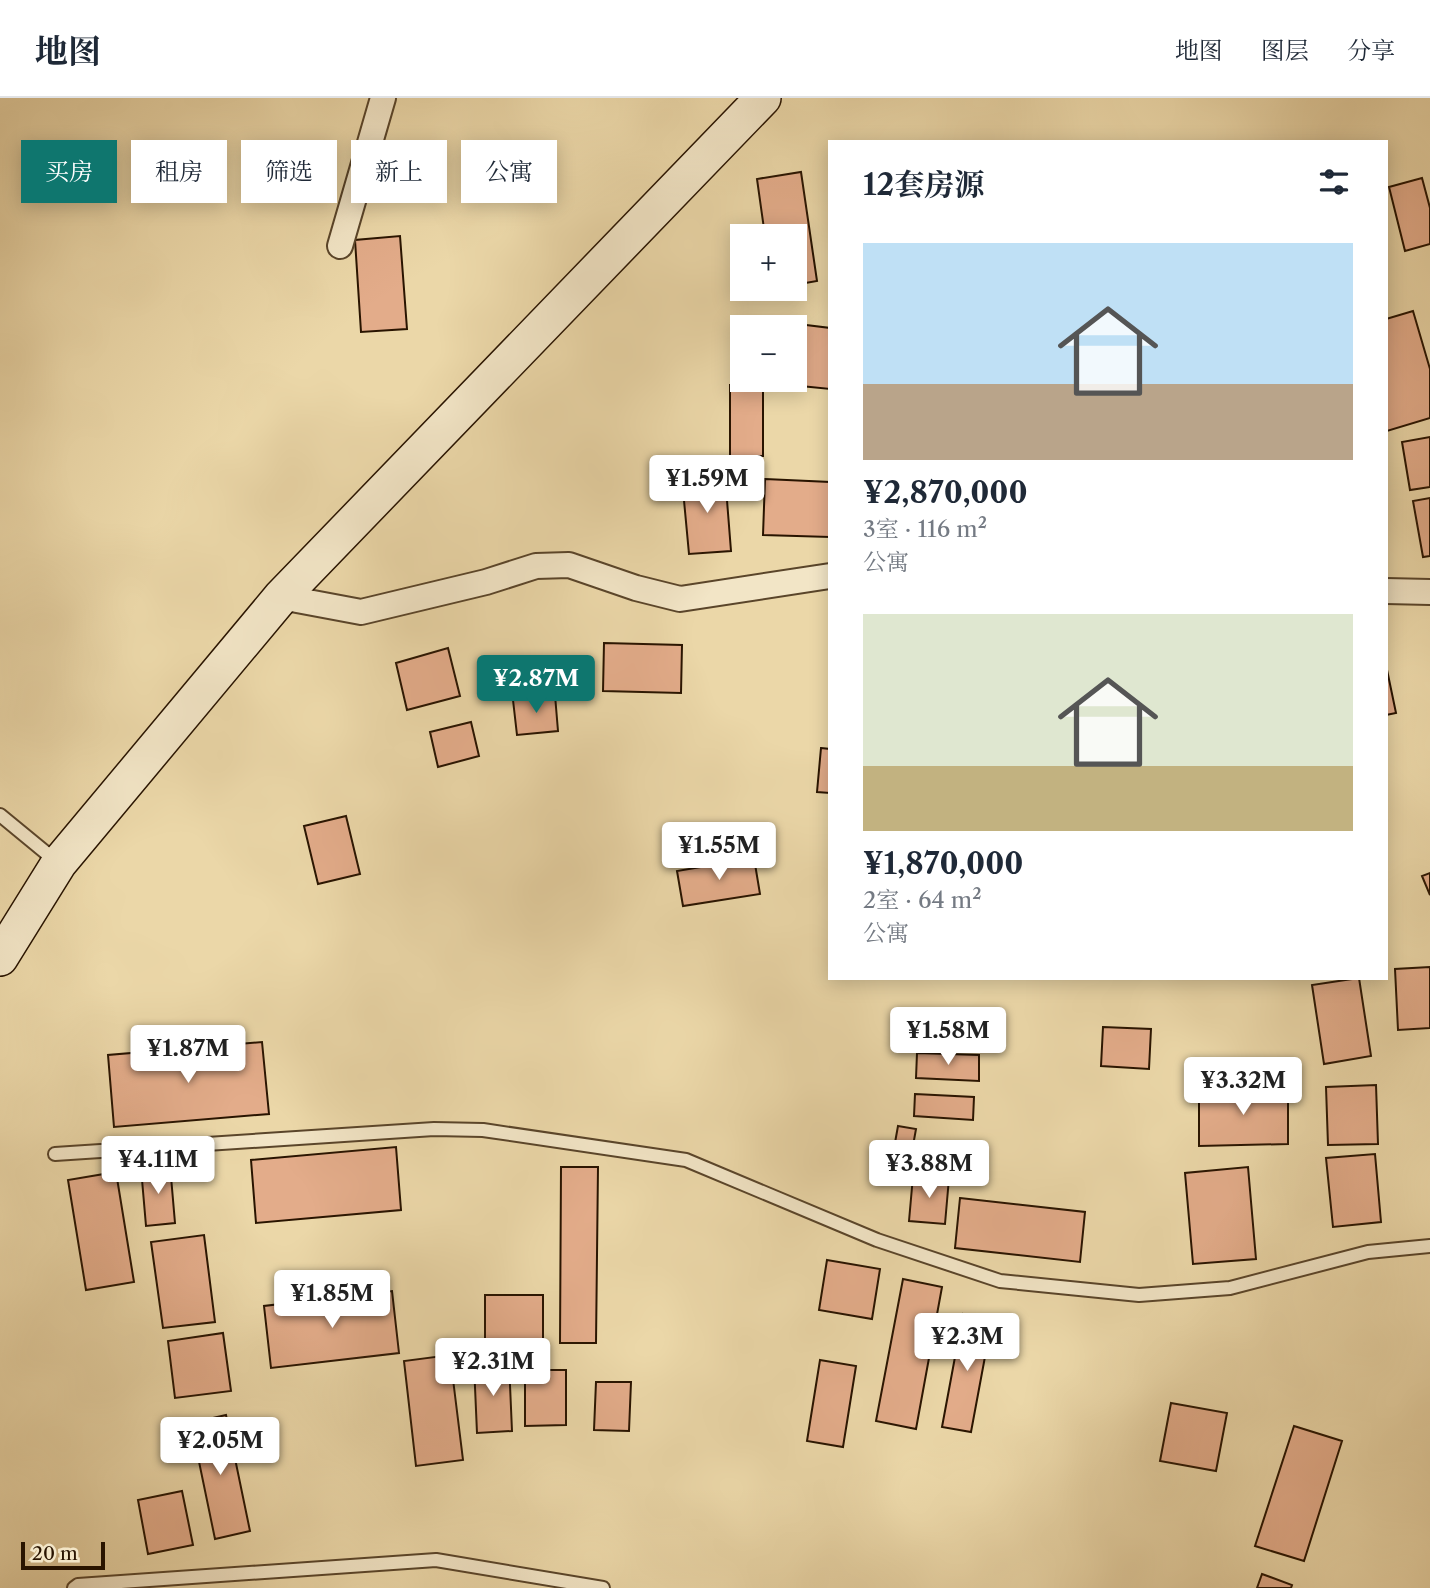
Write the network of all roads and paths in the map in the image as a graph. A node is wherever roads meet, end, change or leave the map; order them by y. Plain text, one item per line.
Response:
1 (383, 98) edge
2 (763, 98) edge
3 (340, 246) dead end
4 (828, 576) edge
5 (1388, 591) edge
6 (1430, 592) edge
7 (281, 597) junction
8 (0, 816) edge
9 (59, 863) junction
10 (0, 958) edge
11 (55, 1154) dead end
12 (1430, 1245) edge
13 (74, 1588) edge
14 (603, 1588) edge

1 - 3 street
2 - 7 street
4 - 7 street
5 - 6 street
7 - 9 street
8 - 9 lane
9 - 10 street
11 - 12 lane
13 - 14 lane

